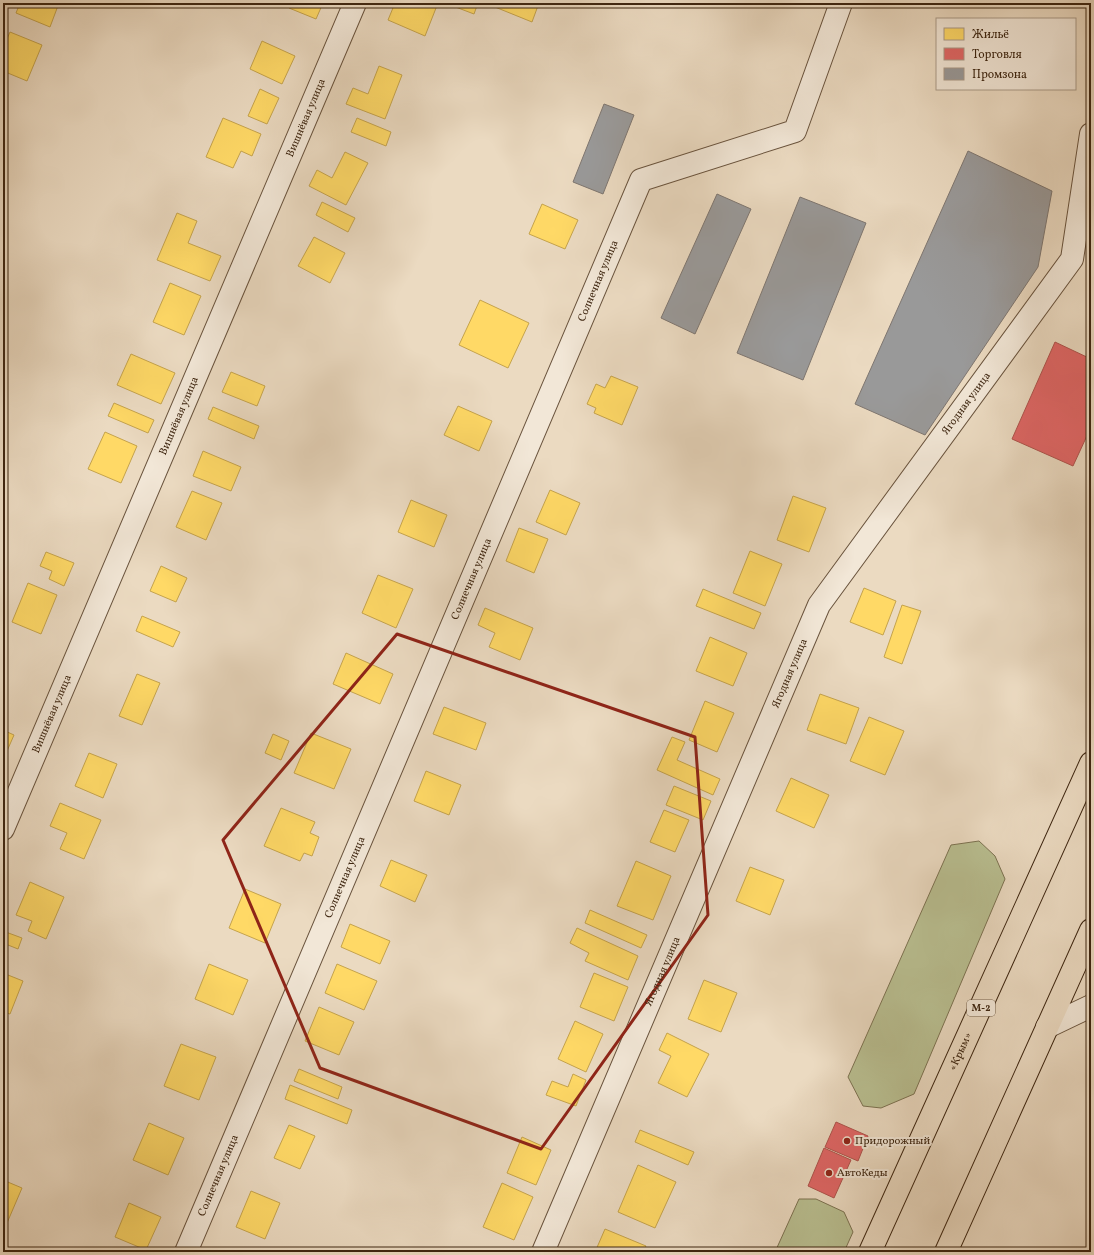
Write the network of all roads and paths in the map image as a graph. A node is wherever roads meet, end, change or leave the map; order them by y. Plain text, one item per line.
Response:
1 (355, 3) edge
2 (842, 3) edge
3 (1091, 134) edge
4 (1091, 764) edge
5 (3, 829) edge
6 (1091, 930) edge
7 (1091, 1006) edge
8 (1047, 1027) junction
9 (186, 1252) edge
10 (543, 1252) edge
11 (870, 1252) edge
12 (946, 1252) edge

1 - 5 street, Вишнёвая улица
2 - 9 street, Солнечная улица
3 - 10 street, Ягодная улица
4 - 11 main road, «Крым» / М-2
6 - 8 main road
7 - 8 street
8 - 12 main road

